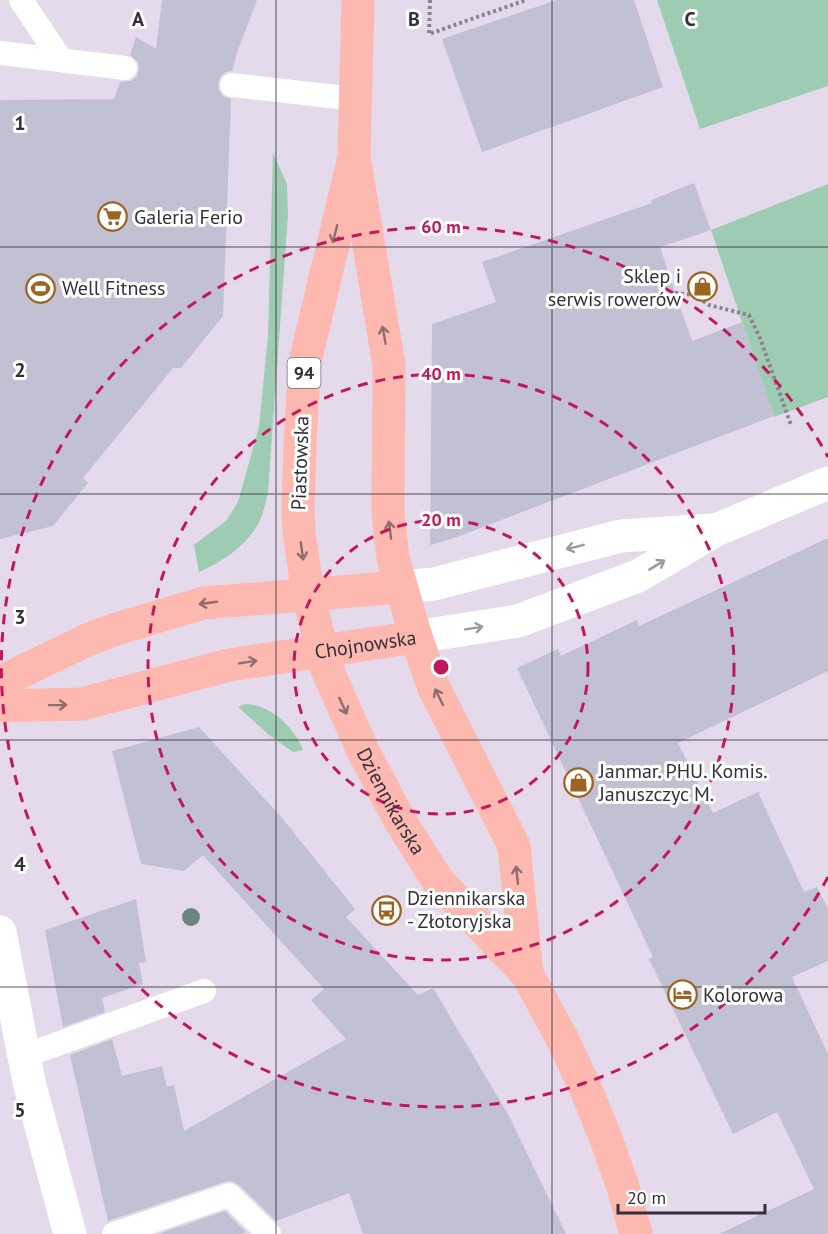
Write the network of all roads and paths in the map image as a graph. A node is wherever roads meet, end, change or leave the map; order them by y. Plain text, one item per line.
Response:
1 (21, 0) edge
2 (358, 0) edge
3 (430, 0) edge
4 (526, 0) edge
5 (0, 53) edge
6 (61, 60) junction
7 (125, 68) dead end
8 (232, 85) dead end
9 (355, 99) junction
10 (354, 157) junction
11 (675, 292) dead end
12 (791, 426) dead end
13 (828, 483) edge
14 (716, 530) junction
15 (401, 587) junction
16 (308, 594) junction
17 (416, 637) junction
18 (322, 651) junction
19 (0, 682) edge
20 (0, 706) edge
21 (0, 932) edge
22 (527, 975) junction
23 (204, 991) dead end
24 (24, 1056) junction
25 (70, 1234) edge
26 (114, 1234) edge
27 (269, 1234) edge
28 (636, 1234) edge

1 - 6 lane
2 - 9 main road, Piastowska / 94
3 - 4 path
5 - 6 lane
6 - 7 lane
8 - 9 lane
9 - 10 main road, Piastowska / 94
15 -> 10 main road, Piastowska / 94
10 -> 16 main road, Piastowska / 94
11 - 12 path
13 - 14 street, Chojnowska
14 -> 15 street, Chojnowska
17 -> 14 street, Chojnowska
15 - 16 main road, Chojnowska
15 - 17 main road, Dziennikarska
16 - 18 main road, Dziennikarska
16 -> 19 main road, Chojnowska
17 - 18 main road, Chojnowska
22 -> 17 main road, Dziennikarska
20 -> 18 main road, Chojnowska
18 -> 22 main road, Dziennikarska
21 - 24 street
22 - 28 main road, Dziennikarska
23 - 24 lane
24 - 25 street
26 - 27 lane

